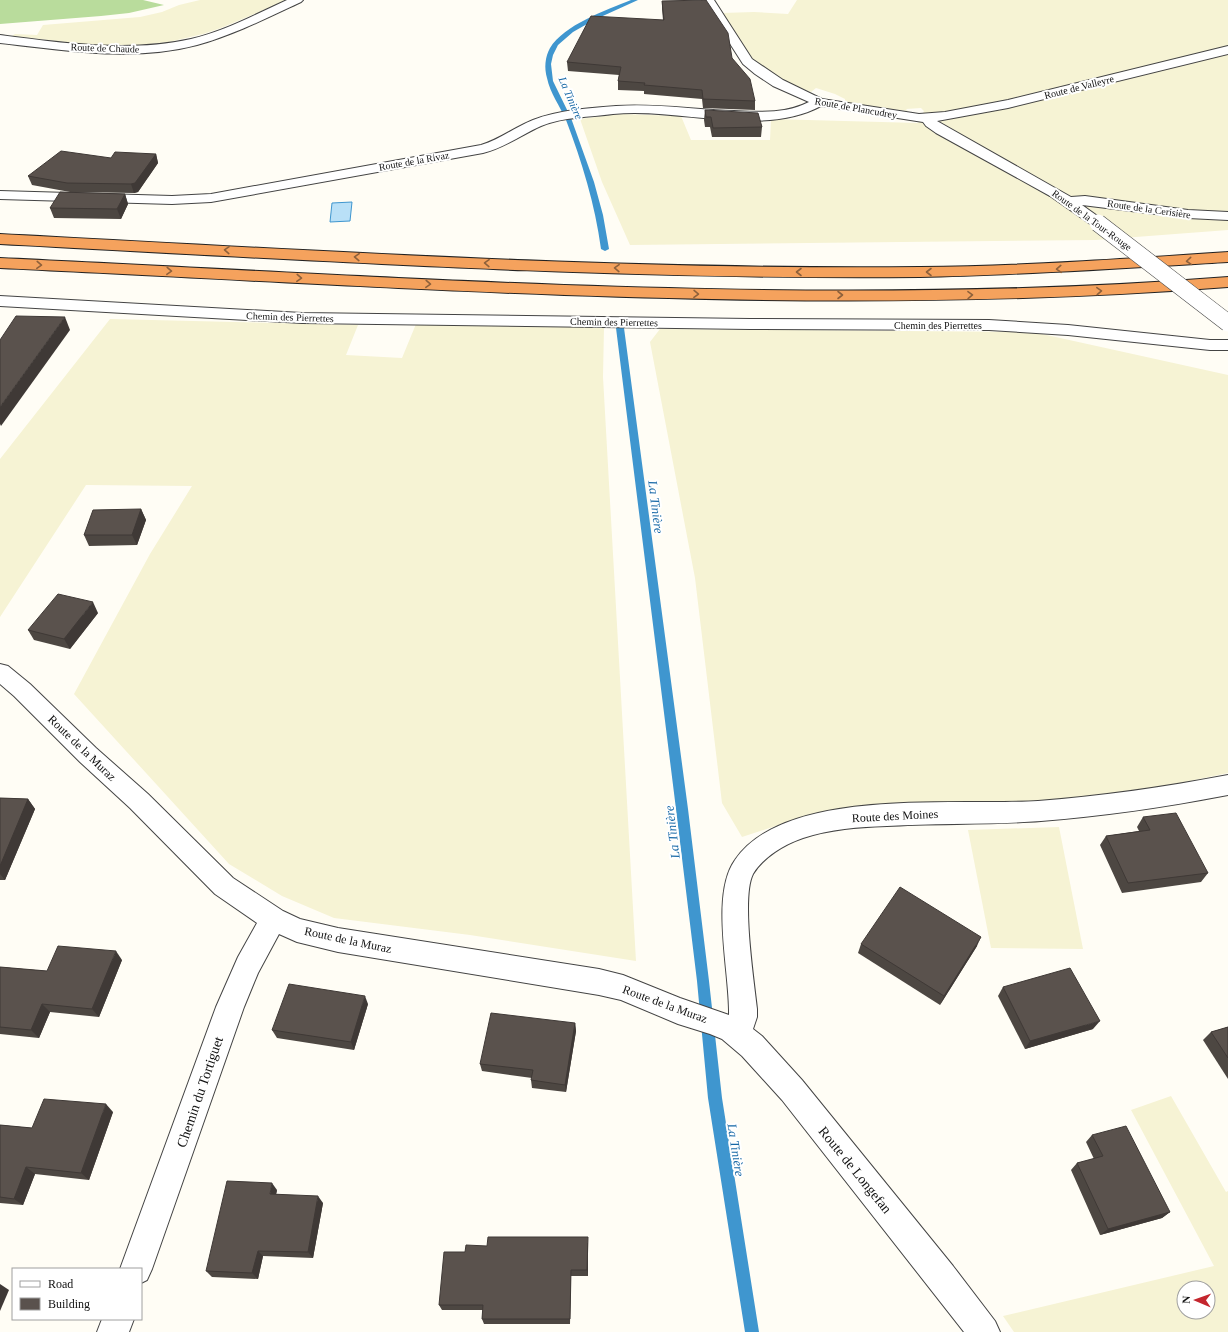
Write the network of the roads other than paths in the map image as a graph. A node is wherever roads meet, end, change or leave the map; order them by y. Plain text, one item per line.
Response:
1 (297, 0) edge
2 (708, 0) edge
3 (0, 39) edge
4 (1228, 50) edge
5 (819, 102) junction
6 (928, 118) junction
7 (6, 181) dead end
8 (0, 195) edge
9 (53, 197) junction
10 (1070, 202) junction
11 (1228, 216) edge
12 (0, 239) edge
13 (1228, 257) edge
14 (0, 263) edge
15 (1228, 282) edge
16 (0, 301) edge
17 (1228, 323) edge
18 (1228, 345) edge
19 (0, 672) edge
20 (1228, 785) edge
21 (274, 919) junction
22 (725, 1028) junction
23 (136, 1268) edge
24 (118, 1320) edge
25 (113, 1332) edge
26 (984, 1332) edge

1 - 3 street, Route de Chaude
2 - 5 street, Route de Plancudrey
4 - 6 street, Route de Valleyre
5 - 6 street, Route de Plancudrey
5 - 9 street, Route de la Rivaz
6 - 10 street, Route de la Tour-Rouge
7 - 9 street
8 - 9 street, Route de la Rivaz
10 - 11 street, Route de la Cerisière
10 - 17 street, Route de la Tour-Rouge, bridge
13 -> 12 highway
14 -> 15 highway
16 - 18 street, Chemin des Pierrettes
19 - 21 street, Route de la Muraz
20 - 22 street, Route des Moines
21 - 22 street, Route de la Muraz
21 - 23 street, Chemin du Tortiguet
22 - 26 street, Route de Longefan
24 - 25 street

